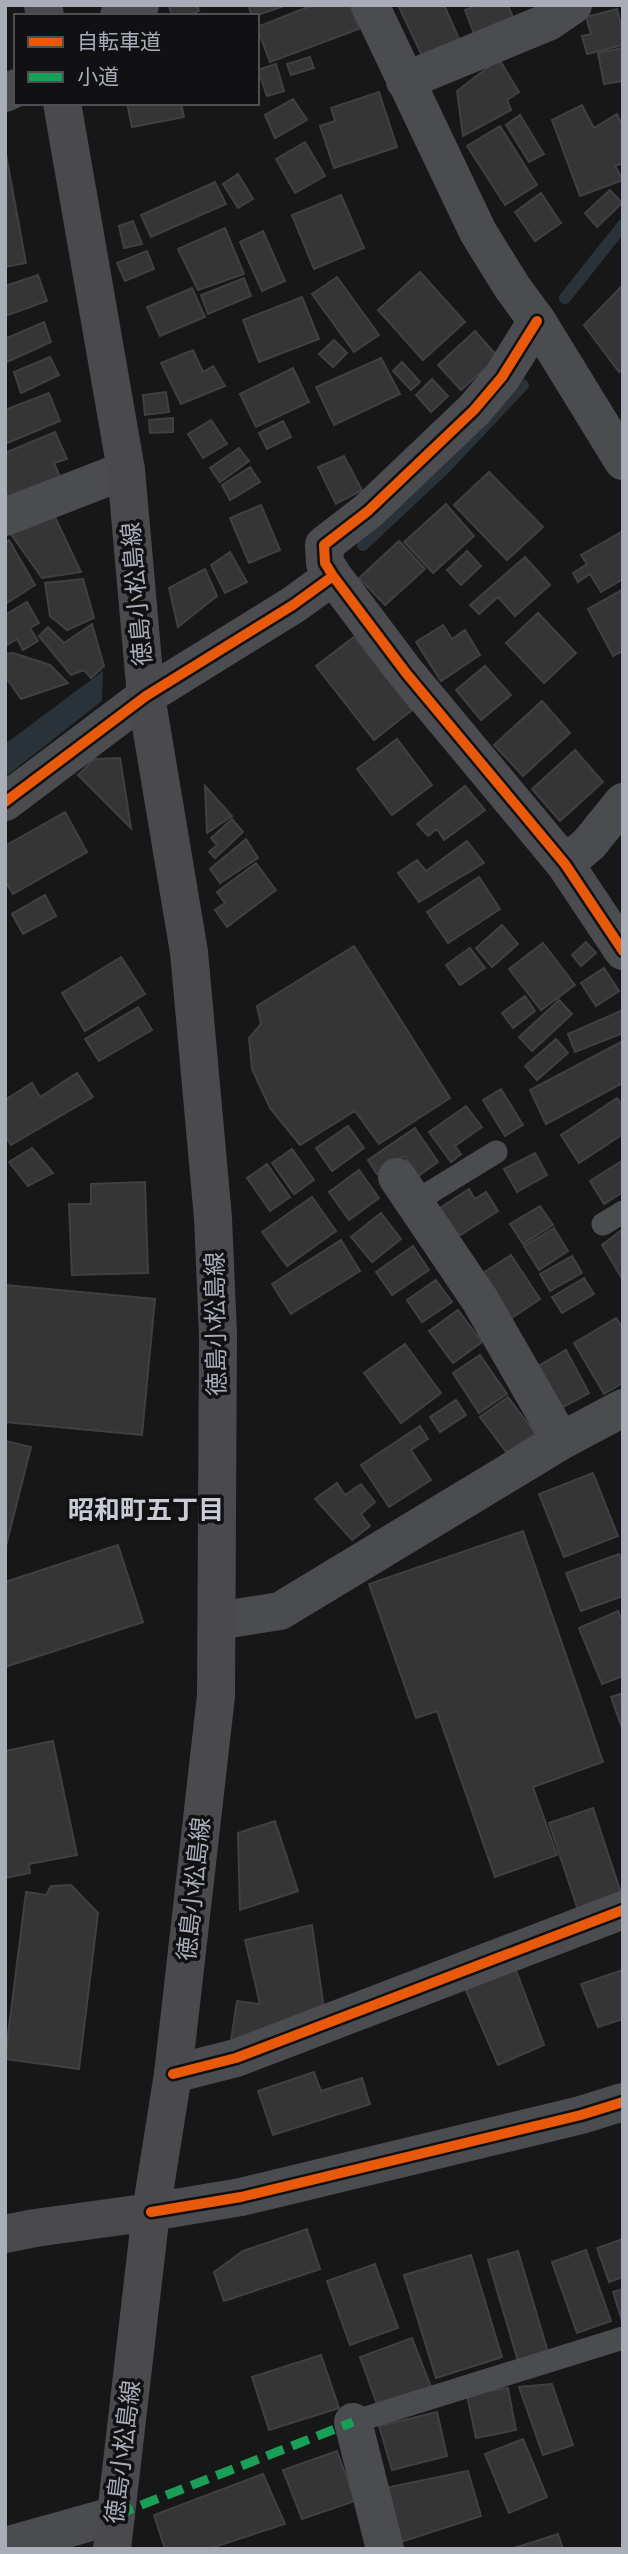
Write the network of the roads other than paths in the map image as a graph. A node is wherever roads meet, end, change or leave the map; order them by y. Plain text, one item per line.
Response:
1 (140, 5) edge
2 (370, 5) edge
3 (573, 5) edge
4 (123, 14) edge
5 (405, 81) junction
6 (62, 105) edge
7 (537, 321) junction
8 (623, 461) edge
9 (126, 470) junction
10 (5, 517) edge
11 (333, 576) junction
12 (146, 696) junction
13 (5, 802) edge
14 (623, 802) edge
15 (565, 864) junction
16 (623, 951) edge
17 (496, 1152) dead end
18 (405, 1190) joint
19 (623, 1212) edge
20 (603, 1224) dead end
21 (623, 1408) edge
22 (561, 1441) junction
23 (217, 1621) junction
24 (623, 1910) edge
25 (173, 2074) junction
26 (623, 2102) edge
27 (151, 2211) junction
28 (5, 2234) edge
29 (623, 2339) edge
30 (353, 2423) joint
31 (114, 2532) edge
32 (5, 2546) edge
33 (385, 2549) edge

1 - 4 street
2 - 5 street
3 - 5 street
5 - 7 street
6 - 9 main road, 徳島小松島線
7 - 8 street
7 - 11 street
9 - 10 street
9 - 12 main road, 徳島小松島線
11 - 12 street
11 - 15 street
12 - 13 street
12 - 23 main road, 徳島小松島線
14 - 15 street
15 - 16 street
17 - 18 lane
18 - 22 street
19 - 20 lane
21 - 22 street
22 - 23 street
23 - 25 main road, 徳島小松島線
24 - 25 street
25 - 27 main road, 徳島小松島線
26 - 27 street
27 - 28 main road
27 - 31 main road, 徳島小松島線
29 - 30 lane
30 - 33 street
31 - 32 street

